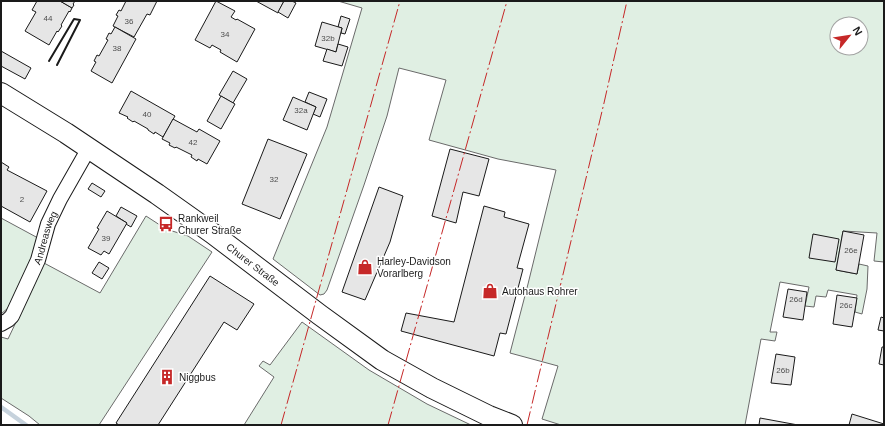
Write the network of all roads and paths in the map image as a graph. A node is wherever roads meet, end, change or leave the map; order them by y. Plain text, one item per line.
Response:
1 (1, 93) edge
2 (89, 148) junction
3 (1, 324) edge
4 (512, 425) edge

1 - 2 main road, Churer Straße
2 - 3 street, Andreasweg
2 - 4 main road, Churer Straße

